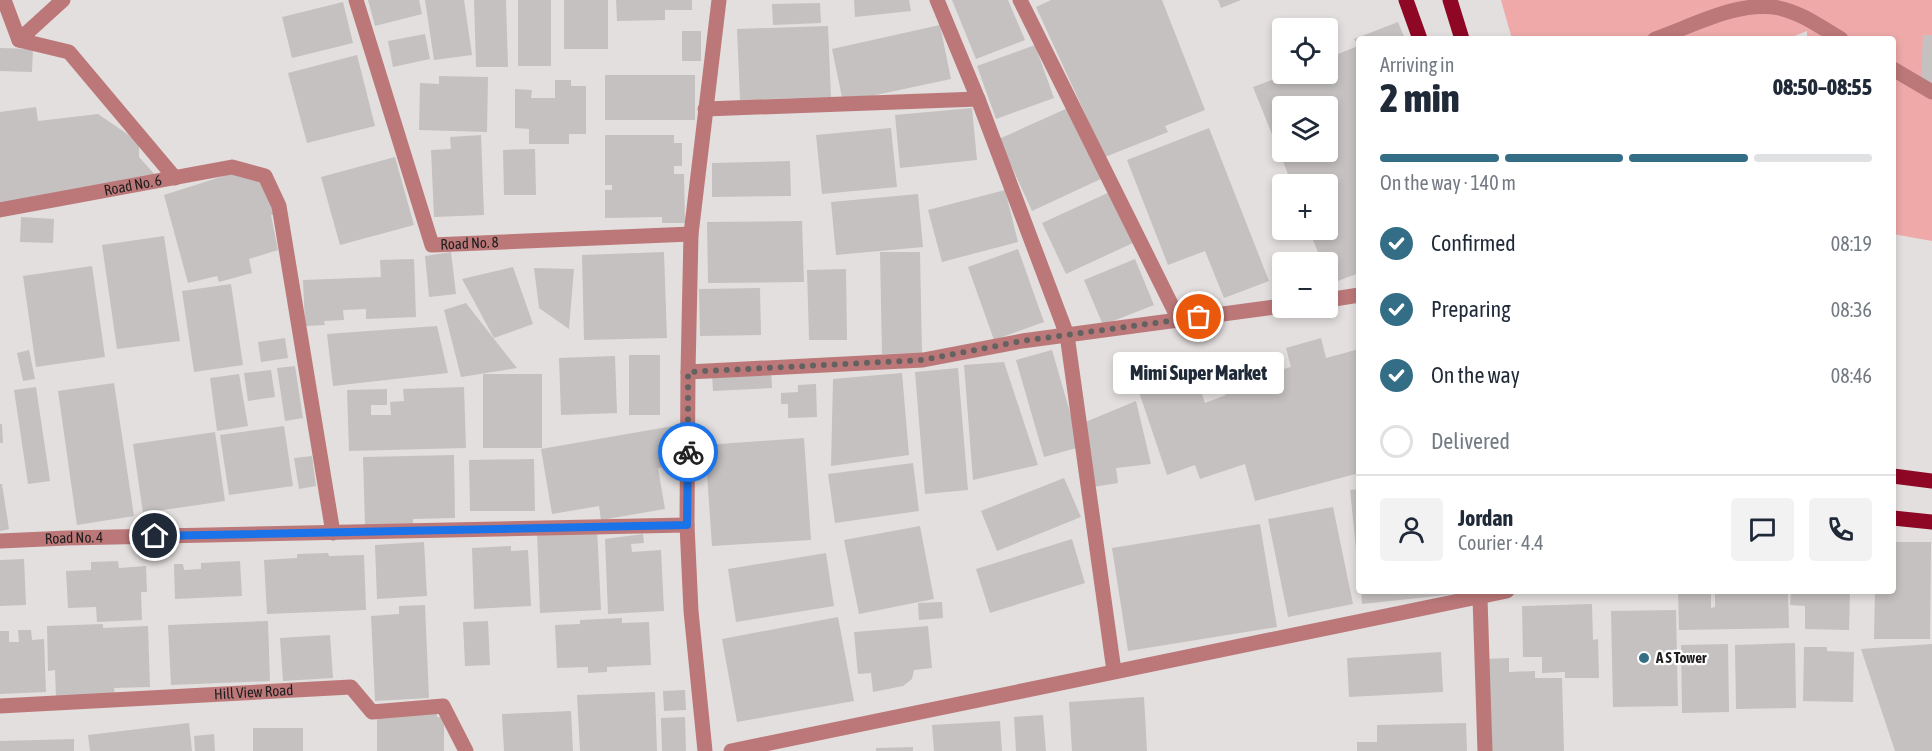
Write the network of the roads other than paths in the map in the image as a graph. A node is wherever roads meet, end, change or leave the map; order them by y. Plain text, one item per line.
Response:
1 (4, 0) edge
2 (63, 0) edge
3 (356, 0) edge
4 (719, 0) edge
5 (937, 0) edge
6 (1020, 0) edge
7 (1406, 0) edge
8 (1449, 0) edge
9 (1419, 36) edge
10 (1461, 36) edge
11 (1664, 36) edge
12 (1836, 36) edge
13 (19, 40) junction
14 (1896, 71) edge
15 (1932, 92) edge
16 (978, 99) junction
17 (705, 109) junction
18 (175, 178) junction
19 (0, 210) edge
20 (691, 234) junction
21 (1356, 295) edge
22 (1338, 298) edge
23 (1272, 307) edge
24 (1179, 320) junction
25 (1067, 335) junction
26 (688, 372) junction
27 (1896, 476) edge
28 (1932, 481) edge
29 (1896, 518) edge
30 (1932, 522) edge
31 (687, 525) junction
32 (333, 533) junction
33 (0, 541) edge
34 (1496, 594) edge
35 (1480, 598) junction
36 (1114, 671) junction
37 (0, 706) edge
38 (466, 751) edge
39 (705, 751) edge
40 (731, 751) edge
41 (1485, 751) edge

1 - 13 street
2 - 13 street
3 - 20 street, Road No. 8
4 - 17 street
5 - 16 street
6 - 24 street
7 - 9 main road
8 - 10 main road
11 - 12 street
13 - 18 street
14 - 15 street
16 - 17 street
16 - 25 street
17 - 20 street
18 - 19 street, Road No. 6
18 - 32 street, Road No. 6
20 - 26 street
21 - 22 street
23 - 24 street
24 - 25 street
25 - 26 street
25 - 36 street
26 - 31 street
27 - 28 main road
29 - 30 main road
31 - 32 street, Road No. 4
31 - 39 street
32 - 33 street, Road No. 4
34 - 35 street
35 - 36 street
35 - 41 street
36 - 40 street
37 - 38 street, Hill View Road

